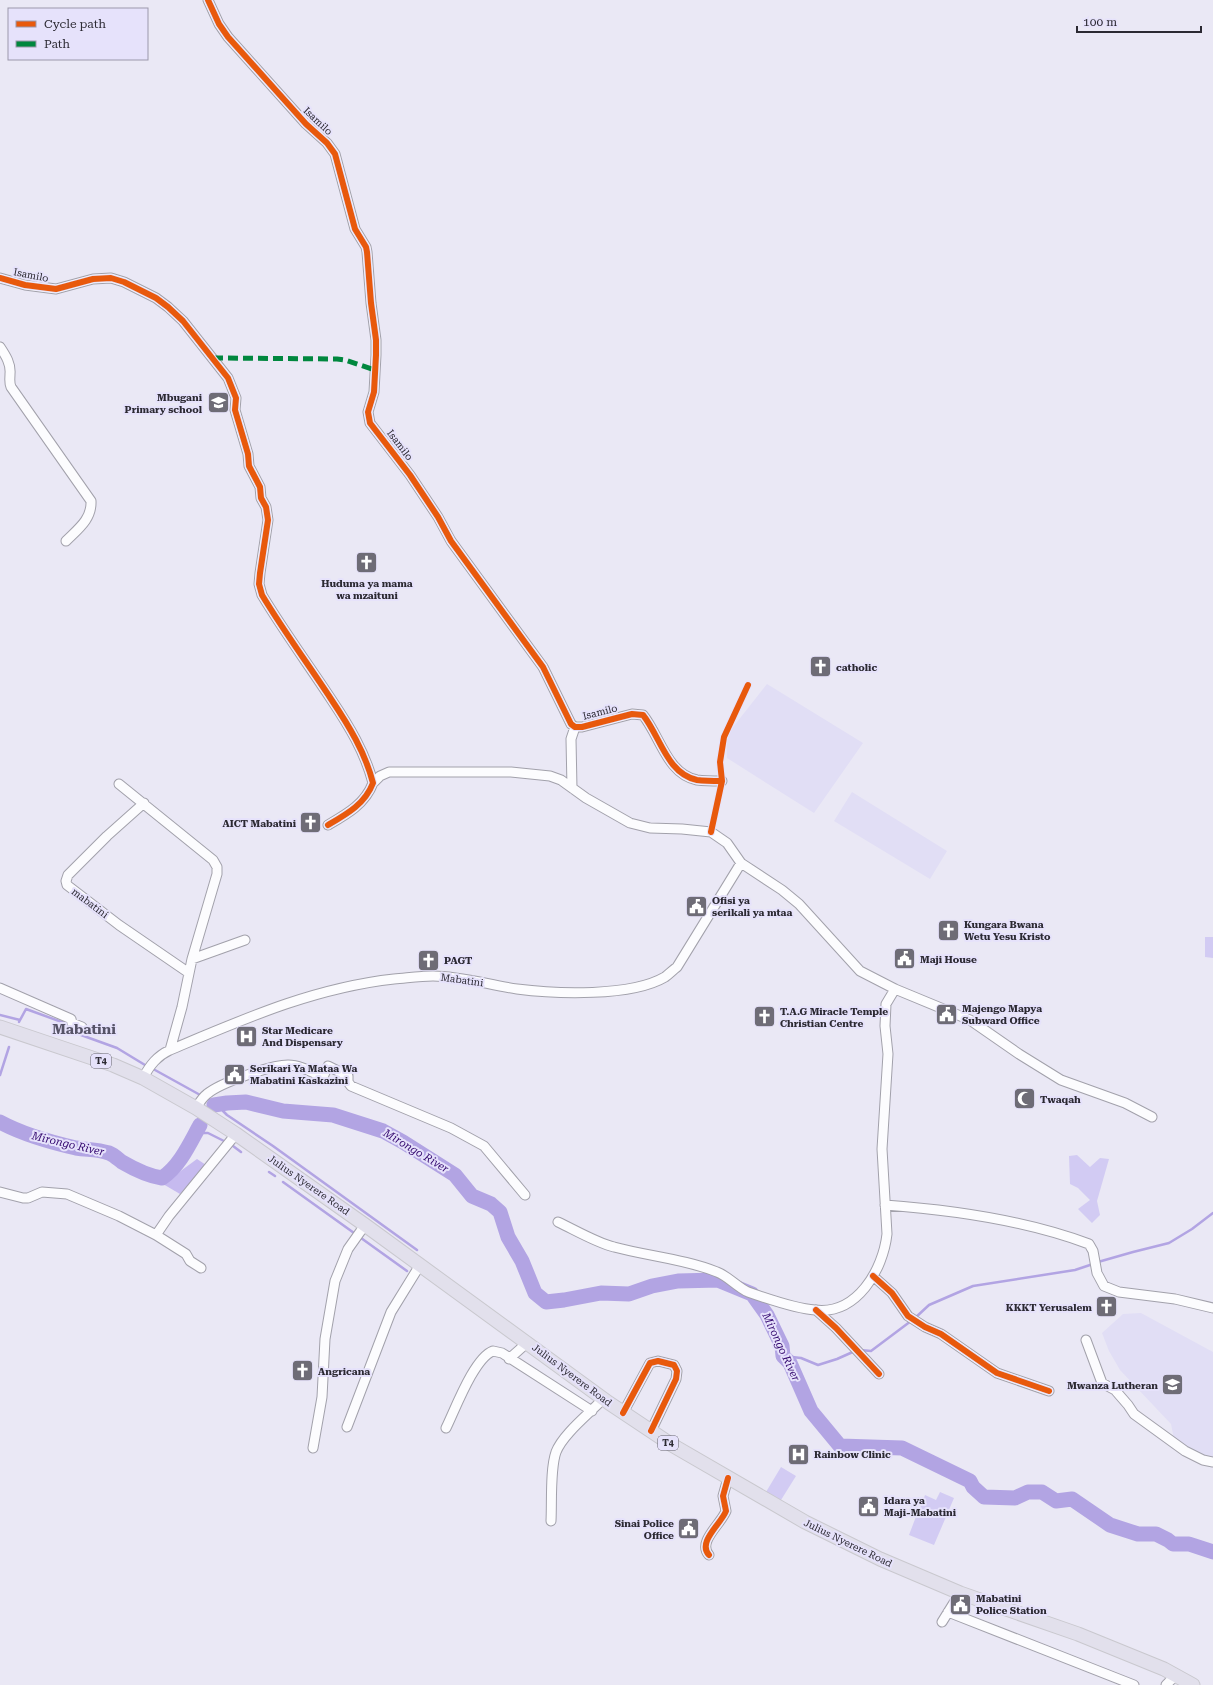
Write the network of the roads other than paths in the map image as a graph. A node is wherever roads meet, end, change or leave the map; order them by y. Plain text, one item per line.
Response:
1 (208, 0) edge
2 (0, 278) edge
3 (0, 347) edge
4 (66, 541) dead end
5 (575, 727) junction
6 (722, 781) dead end
7 (373, 783) junction
8 (119, 784) dead end
9 (572, 788) junction
10 (144, 803) junction
11 (328, 825) dead end
12 (741, 863) junction
13 (245, 940) dead end
14 (192, 959) junction
15 (189, 973) junction
16 (0, 988) edge
17 (895, 989) junction
18 (0, 1027) edge
19 (82, 1027) dead end
20 (170, 1050) junction
21 (143, 1078) junction
22 (201, 1101) junction
23 (1152, 1118) dead end
24 (236, 1134) junction
25 (0, 1192) edge
26 (525, 1195) dead end
27 (885, 1205) junction
28 (558, 1222) dead end
29 (360, 1232) junction
30 (156, 1235) junction
31 (420, 1265) junction
32 (201, 1268) dead end
33 (873, 1276) junction
34 (1213, 1308) edge
35 (816, 1310) junction
36 (1086, 1340) dead end
37 (528, 1342) junction
38 (509, 1359) junction
39 (879, 1374) dead end
40 (1049, 1391) dead end
41 (604, 1399) junction
42 (592, 1411) junction
43 (623, 1413) junction
44 (347, 1427) dead end
45 (446, 1428) dead end
46 (651, 1431) junction
47 (313, 1448) dead end
48 (1213, 1462) edge
49 (728, 1478) junction
50 (551, 1521) dead end
51 (709, 1555) dead end
52 (960, 1593) junction
53 (948, 1612) junction
54 (942, 1622) dead end
55 (1176, 1675) junction
56 (1134, 1685) edge
57 (1166, 1685) edge
58 (1193, 1685) edge

1 - 5 street, Isamilo
2 - 7 street, Isamilo
3 - 4 street
5 - 6 street, Isamilo
5 - 9 street
7 - 9 street
7 - 11 street
8 - 10 street
9 - 12 street
10 - 14 street
10 - 15 street, mabatini
12 - 17 street
12 - 20 street, Mabatini
13 - 14 street
14 - 15 street
15 - 20 street
16 - 19 street
17 - 23 street
17 - 27 street
18 - 21 highway, Julius Nyerere Road / T4
20 - 21 street, Mabatini
21 - 22 highway, Julius Nyerere Road / T4
22 - 24 highway, Julius Nyerere Road / T4
22 - 26 street
24 - 29 highway, Julius Nyerere Road / T4
24 - 30 street
25 - 30 street
27 - 33 street
27 - 34 street
28 - 35 street
29 - 31 highway, Julius Nyerere Road / T4
29 - 47 street
30 - 32 street
31 - 37 highway, Julius Nyerere Road / T4
31 - 44 street
33 - 35 street
33 - 40 street
35 - 39 street
36 - 48 street
37 - 38 street
37 - 41 highway, Julius Nyerere Road / T4
38 - 42 street
38 - 45 street
41 - 42 street
41 - 43 highway, Julius Nyerere Road / T4
42 - 50 street
43 - 46 highway, Julius Nyerere Road / T4
43 - 46 street
46 - 49 highway, Julius Nyerere Road / T4
49 - 51 street
49 - 52 highway, Julius Nyerere Road / T4
52 - 53 street
52 - 55 highway, Julius Nyerere Road / T4
53 - 54 street
53 - 56 street
55 - 57 street
55 - 58 highway, Julius Nyerere Road / T4

